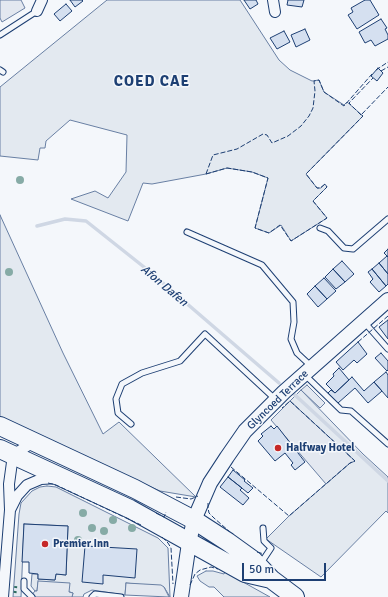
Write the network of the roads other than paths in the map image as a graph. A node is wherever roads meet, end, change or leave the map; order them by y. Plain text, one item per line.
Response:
1 (42, 0) edge
2 (273, 0) edge
3 (37, 11) joint
4 (275, 12) dead end
5 (0, 34) edge
6 (388, 219) edge
7 (320, 228) dead end
8 (187, 232) dead end
9 (388, 300) edge
10 (364, 322) junction
11 (388, 349) edge
12 (308, 371) junction
13 (275, 405) junction
14 (131, 424) dead end
15 (0, 426) edge
16 (35, 441) junction
17 (388, 444) edge
18 (6, 452) edge
19 (62, 478) junction
20 (10, 510) junction
21 (194, 520) junction
22 (263, 528) dead end
23 (189, 543) junction
24 (261, 574) junction
25 (24, 581) dead end
26 (3, 597) edge
27 (32, 597) edge
28 (92, 597) edge
29 (120, 597) edge
30 (181, 597) edge
31 (295, 597) edge

1 - 3 street
2 - 4 street
3 - 5 lane
6 - 7 lane
8 - 12 lane
9 - 10 street, Glyncoed Terrace
10 - 11 lane
10 - 12 street, Glyncoed Terrace
12 - 13 street, Glyncoed Terrace
12 - 17 lane
13 - 14 lane
13 - 21 street, Glyncoed Terrace
15 - 16 highway
16 - 18 street
16 - 21 highway
18 - 19 highway
18 - 20 street
19 - 20 street
19 - 23 highway
20 - 26 street
21 - 23 street, Glyncoed Terrace
21 - 24 highway
22 - 24 lane
23 - 24 highway
23 - 30 street, Glyncoed Terrace
24 - 31 highway
25 - 27 lane
28 - 29 lane

